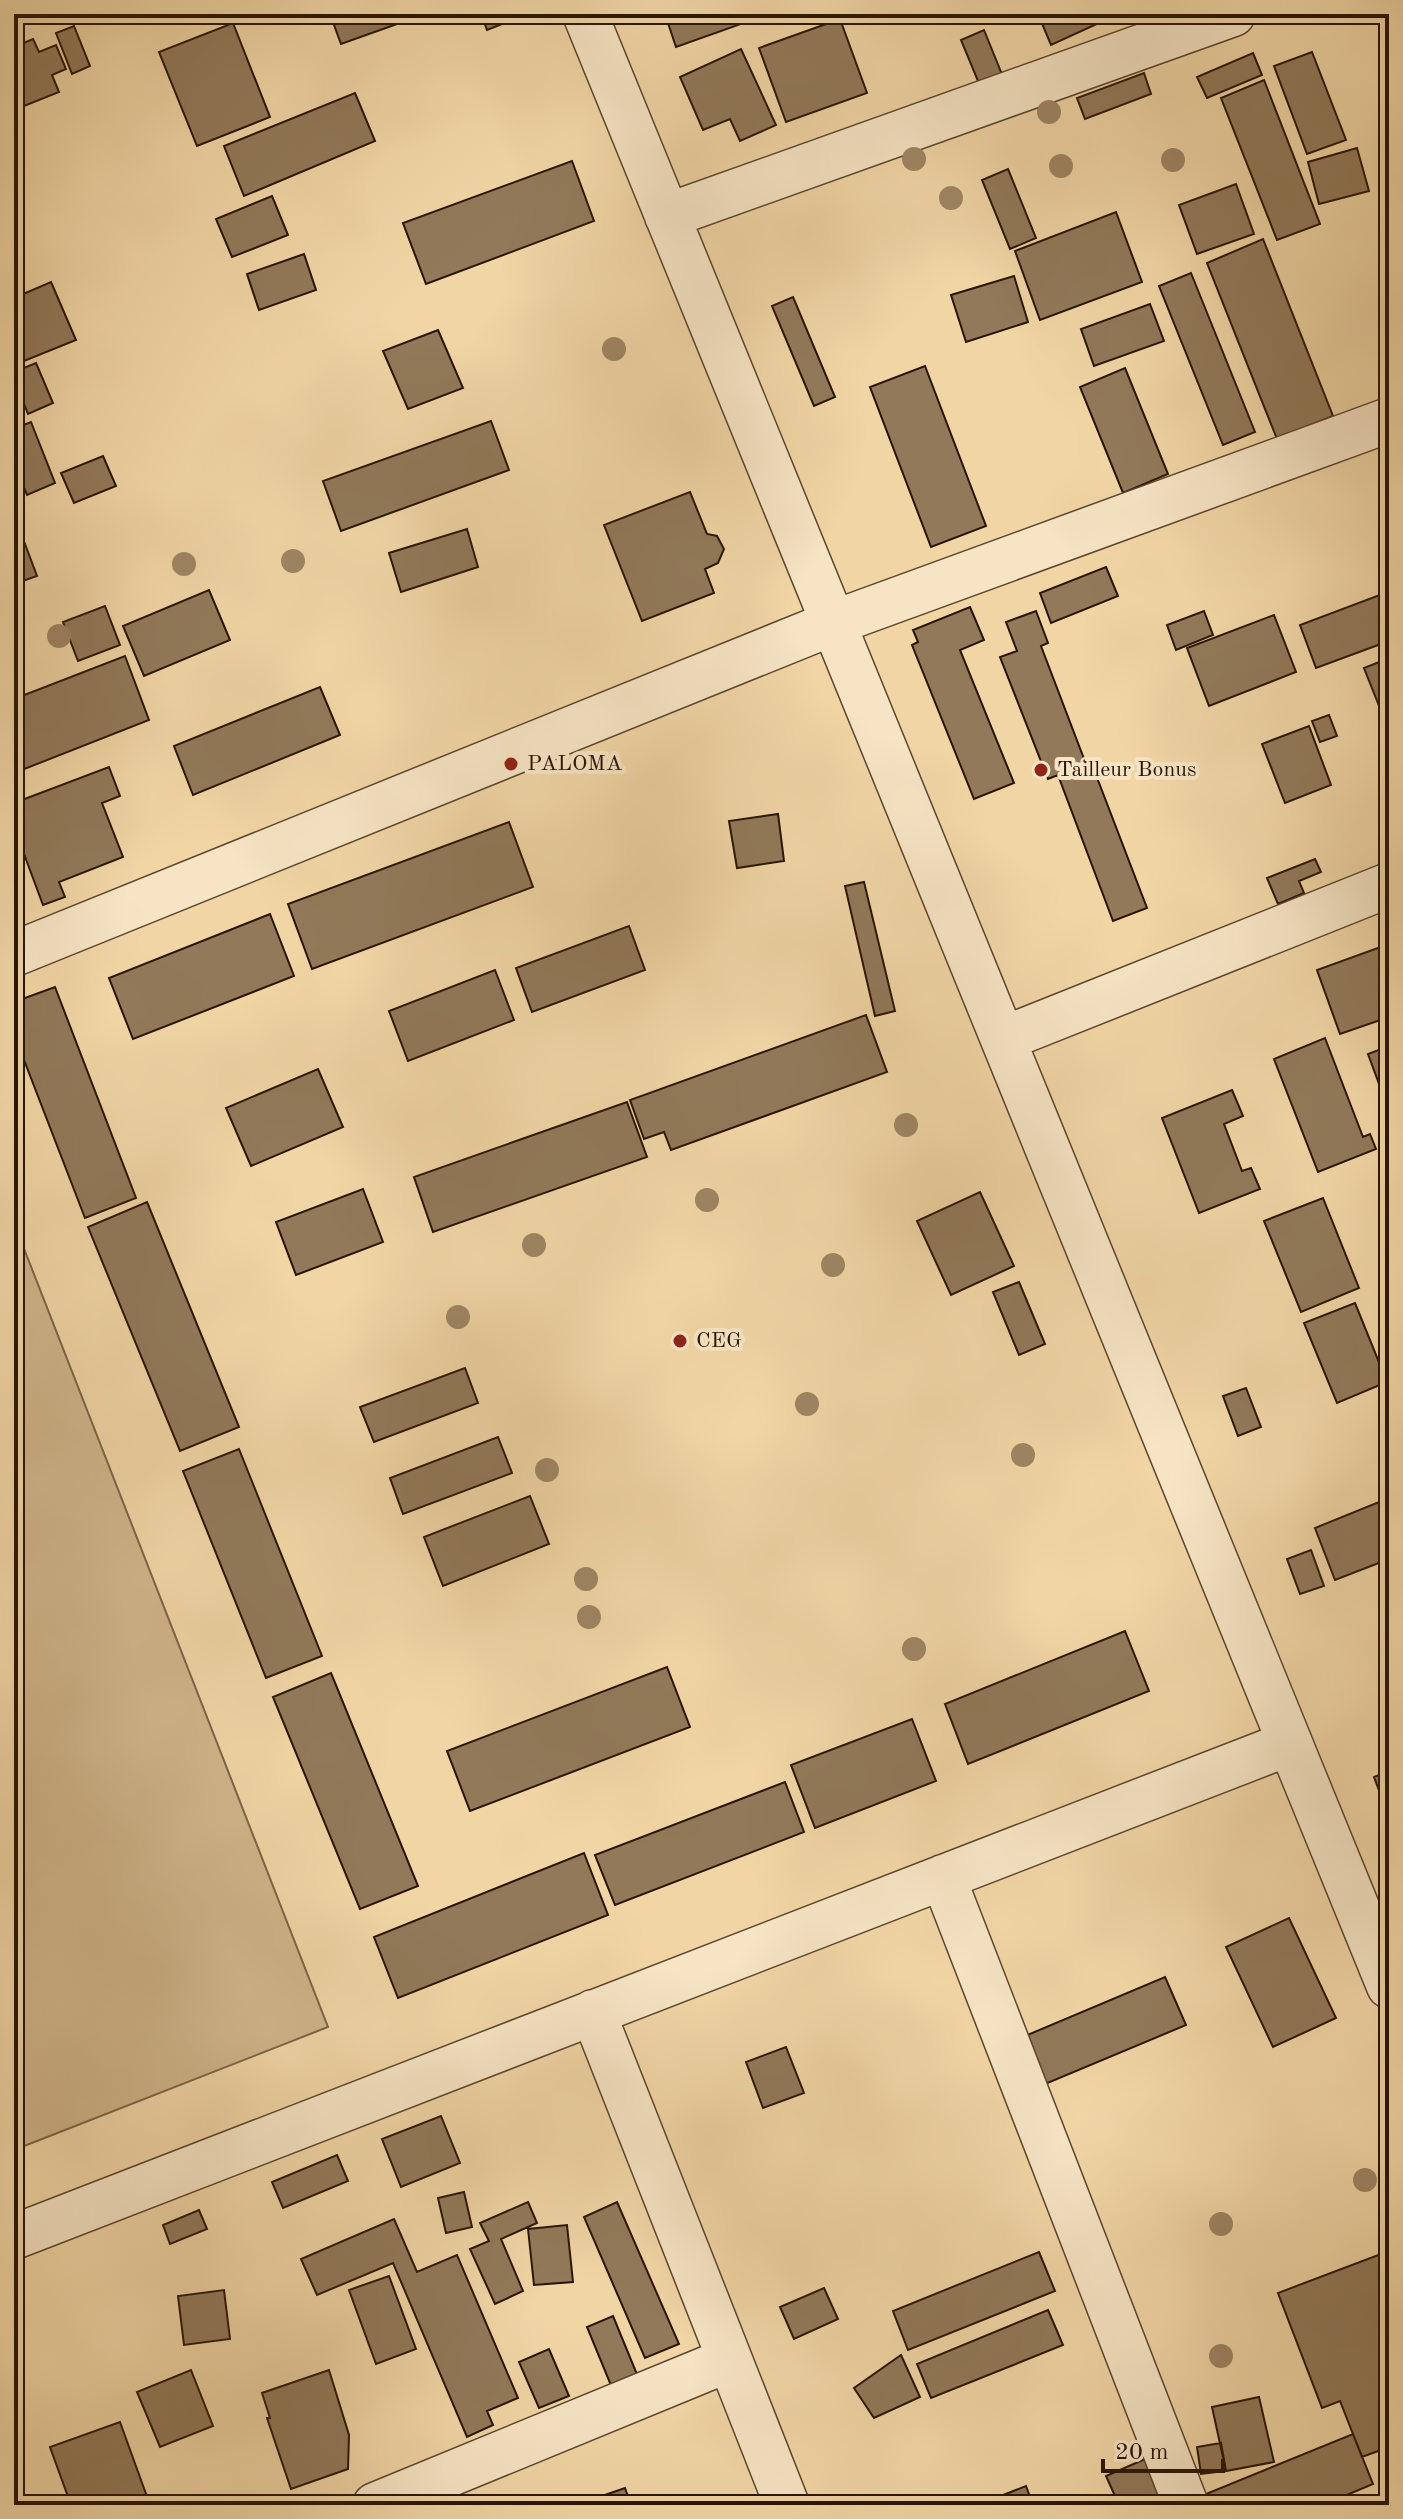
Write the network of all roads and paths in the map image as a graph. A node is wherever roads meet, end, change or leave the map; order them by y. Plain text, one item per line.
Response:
1 (585, 14) edge
2 (1233, 14) edge
3 (667, 216) junction
4 (1389, 420) edge
5 (833, 623) junction
6 (1389, 885) edge
7 (14, 954) edge
8 (1003, 1039) junction
9 (1290, 1743) junction
10 (943, 1877) junction
11 (1389, 1986) edge
12 (593, 2012) junction
13 (14, 2237) edge
14 (728, 2360) junction
15 (375, 2505) edge
16 (787, 2505) edge
17 (1186, 2505) edge

1 - 3 street
2 - 3 street
3 - 5 street
4 - 5 street
5 - 7 street
5 - 8 street
6 - 8 street
8 - 9 street
9 - 10 street
9 - 11 street
10 - 12 street
10 - 17 street
12 - 13 street
12 - 14 street
14 - 15 street
14 - 16 street

